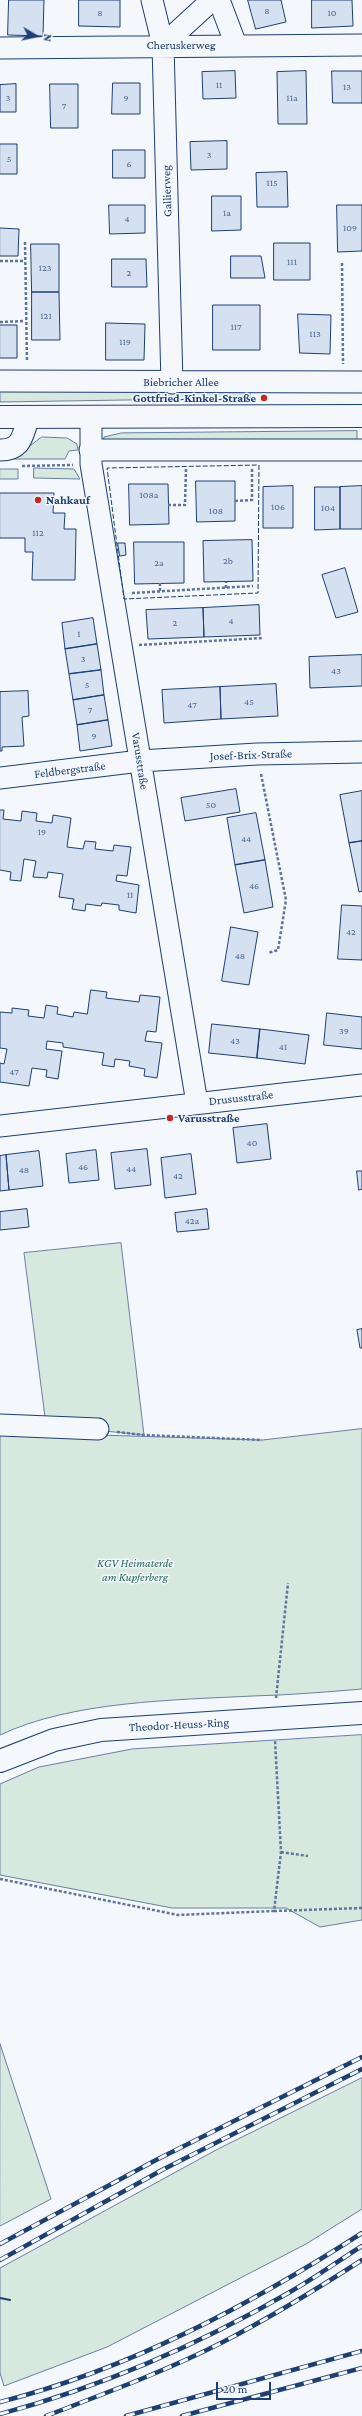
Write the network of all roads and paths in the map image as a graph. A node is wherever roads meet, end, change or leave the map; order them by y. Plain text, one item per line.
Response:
1 (152, 0) edge
2 (212, 0) edge
3 (219, 0) edge
4 (163, 45) junction
5 (236, 45) junction
6 (362, 45) edge
7 (0, 48) edge
8 (25, 242) dead end
9 (0, 261) edge
10 (24, 261) junction
11 (342, 263) dead end
12 (25, 321) junction
13 (0, 322) edge
14 (0, 381) edge
15 (29, 381) junction
16 (353, 382) edge
17 (172, 383) junction
18 (362, 416) edge
19 (0, 417) edge
20 (28, 417) junction
21 (91, 417) junction
22 (0, 450) edge
23 (251, 450) junction
24 (362, 450) edge
25 (186, 452) junction
26 (84, 457) junction
27 (17, 466) dead end
28 (235, 501) dead end
29 (168, 505) dead end
30 (226, 582) dead end
31 (160, 583) dead end
32 (253, 586) dead end
33 (226, 588) junction
34 (160, 592) junction
35 (112, 594) junction
36 (263, 638) dead end
37 (121, 646) junction
38 (362, 752) edge
39 (257, 754) junction
40 (140, 761) junction
41 (0, 778) edge
42 (268, 953) dead end
43 (362, 1085) edge
44 (197, 1103) junction
45 (0, 1126) edge
46 (0, 1425) edge
47 (98, 1429) joint
48 (262, 1440) dead end
49 (288, 1583) dead end
50 (276, 1698) dead end
51 (362, 1712) edge
52 (275, 1740) dead end
53 (0, 1761) edge
54 (281, 1852) junction
55 (308, 1856) dead end
56 (0, 1879) edge
57 (362, 1908) edge
58 (274, 1911) junction

1 - 4 street, Gallierweg
2 - 4 street
3 - 5 street
4 - 5 street, Cheruskerweg
4 - 7 street, Cheruskerweg
4 - 17 street, Gallierweg
5 - 6 street, Cheruskerweg
8 - 10 path
9 - 10 path
10 - 12 path
11 - 16 path
12 - 13 path
12 - 15 path
14 - 15 street, Biebricher Allee
15 - 17 street, Biebricher Allee
16 - 17 street, Biebricher Allee
18 - 21 main road
19 - 20 main road
20 - 21 main road
20 - 22 street
21 - 26 street, Varusstraße
23 - 24 street
23 - 25 street
23 - 28 path
25 - 26 street
25 - 29 path
26 - 27 path
26 - 35 street, Varusstraße
30 - 33 path
31 - 34 path
32 - 33 path
33 - 34 path
34 - 35 path
35 - 37 street, Varusstraße
36 - 37 path
37 - 40 street, Varusstraße
38 - 39 street, Josef-Brix-Straße
39 - 40 street, Josef-Brix-Straße
39 - 42 path
40 - 41 street, Feldbergstraße
40 - 44 street, Varusstraße
43 - 44 street, Drususstraße
44 - 45 street, Drususstraße
46 - 47 street
47 - 48 path
49 - 50 path
51 - 53 main road, Theodor-Heuss-Ring
52 - 54 path
54 - 55 path
54 - 58 path
56 - 58 path
57 - 58 path

